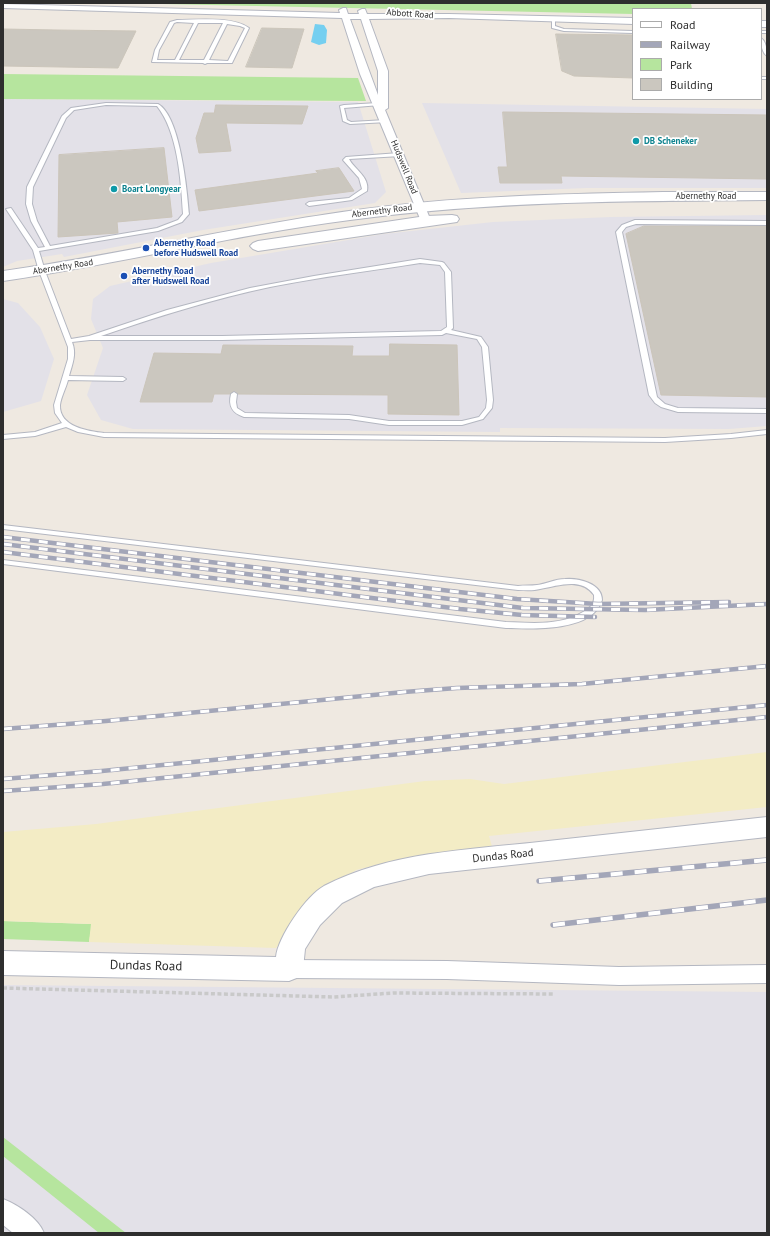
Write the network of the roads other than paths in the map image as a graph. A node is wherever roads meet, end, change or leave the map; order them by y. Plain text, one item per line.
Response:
1 (3, 6) edge
2 (227, 12) junction
3 (344, 13) junction
4 (363, 14) junction
5 (553, 19) junction
6 (632, 21) edge
7 (196, 22) junction
8 (220, 22) junction
9 (225, 23) junction
10 (632, 32) edge
11 (762, 42) edge
12 (767, 56) edge
13 (176, 62) junction
14 (205, 63) junction
15 (382, 113) junction
16 (399, 155) junction
17 (767, 196) edge
18 (309, 204) dead end
19 (420, 206) junction
20 (767, 208) edge
21 (9, 209) dead end
22 (426, 222) junction
23 (767, 223) edge
24 (48, 248) junction
25 (36, 250) junction
26 (3, 276) edge
27 (44, 277) junction
28 (3, 290) edge
29 (446, 331) junction
30 (244, 337) junction
31 (90, 338) junction
32 (69, 341) junction
33 (243, 345) dead end
34 (65, 378) junction
35 (122, 379) dead end
36 (234, 394) dead end
37 (767, 411) edge
38 (66, 424) junction
39 (767, 432) edge
40 (3, 437) edge
41 (3, 527) edge
42 (3, 562) edge
43 (767, 827) edge
44 (3, 963) edge
45 (289, 969) junction
46 (767, 974) edge
47 (3, 1210) edge
48 (32, 1233) edge

1 - 2 street, Abbott Road
2 - 3 street, Abbott Road
2 - 8 lane
3 - 4 street, Abbott Road
3 - 15 street, Hudswell Road
4 - 5 street, Abbott Road
4 - 15 street, Hudswell Road
5 - 6 street, Abbott Road
5 - 10 lane
7 - 8 lane
7 - 13 lane
7 - 13 lane
8 - 9 lane
9 - 14 lane
9 - 14 lane
11 - 12 lane
13 - 14 lane
15 - 15 lane
15 - 16 street, Hudswell Road
16 - 18 lane
16 - 19 street, Hudswell Road
17 - 19 main road, Abernethy Road
19 - 22 street, Hudswell Road
19 - 27 main road, Abernethy Road
20 - 22 main road, Abernethy Road
21 - 25 lane
22 - 27 main road, Abernethy Road
23 - 37 lane
24 - 24 lane
24 - 25 lane
25 - 27 lane
26 - 27 main road, Abernethy Road
27 - 28 main road, Abernethy Road
27 - 32 lane
29 - 30 lane
29 - 31 lane
29 - 36 lane
30 - 31 lane
30 - 33 lane
31 - 32 lane
32 - 34 lane
34 - 35 lane
34 - 38 lane
38 - 39 lane
38 - 40 lane
41 - 42 lane
43 - 45 main road, Dundas Road
44 - 45 main road, Dundas Road
45 - 46 street, Dundas Road
47 - 48 street

